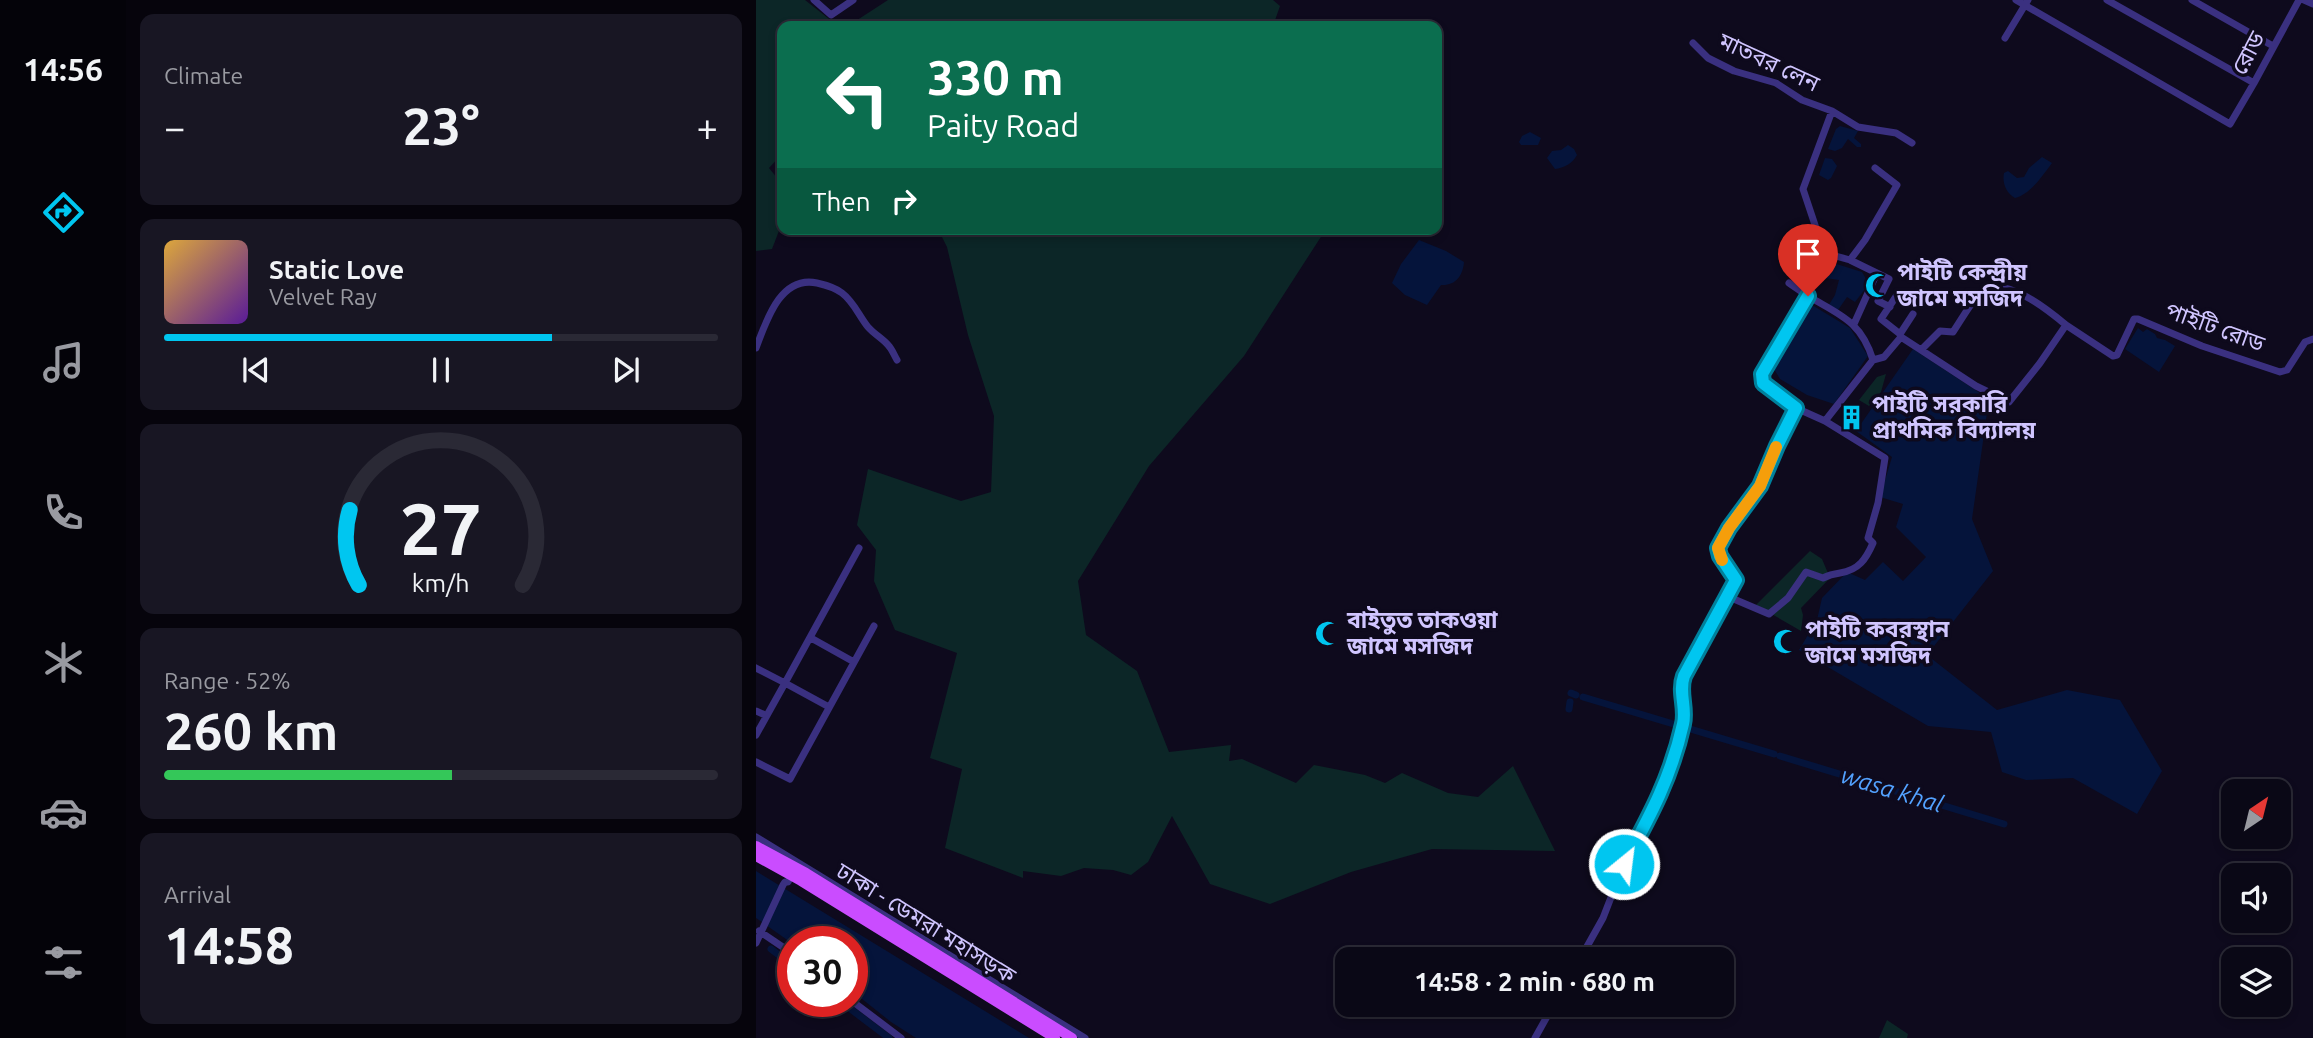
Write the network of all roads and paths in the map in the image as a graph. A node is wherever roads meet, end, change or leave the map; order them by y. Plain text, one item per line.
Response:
1 (814, 0) edge
2 (853, 0) edge
3 (2016, 0) edge
4 (2107, 0) edge
5 (2192, 0) edge
6 (2302, 0) edge
7 (2026, 2) edge
8 (2313, 4) edge
9 (2006, 38) dead end
10 (1693, 43) dead end
11 (2273, 46) junction
12 (2254, 83) junction
13 (1832, 111) junction
14 (1912, 144) dead end
15 (1875, 168) dead end
16 (1821, 252) junction
17 (1850, 260) junction
18 (1877, 275) junction
19 (1789, 282) dead end
20 (1897, 295) dead end
21 (1808, 296) junction
22 (1890, 307) junction
23 (1913, 314) dead end
24 (1854, 324) junction
25 (2066, 325) junction
26 (1901, 336) junction
27 (2313, 339) edge
28 (756, 348) edge
29 (1921, 351) junction
30 (897, 359) dead end
31 (1873, 360) junction
32 (1796, 408) junction
33 (1825, 421) junction
34 (859, 548) dead end
35 (1729, 597) junction
36 (874, 626) dead end
37 (811, 638) junction
38 (854, 662) junction
39 (756, 668) edge
40 (785, 683) junction
41 (829, 707) junction
42 (756, 711) edge
43 (765, 716) junction
44 (756, 736) edge
45 (756, 761) edge
46 (756, 837) edge
47 (756, 846) edge
48 (756, 856) edge
49 (797, 861) junction
50 (760, 929) edge
51 (777, 942) edge
52 (756, 943) edge
53 (1587, 947) edge
54 (868, 1013) edge
55 (1547, 1017) edge
56 (901, 1038) edge
57 (1055, 1038) edge
58 (1072, 1038) edge
59 (1085, 1038) edge
60 (1535, 1038) edge

1 - 2 street
3 - 7 street
4 - 12 street
5 - 11 street
6 - 8 street
6 - 11 street, রোড
7 - 9 street
7 - 12 street, রোড
10 - 13 street, মাতবর লেন
11 - 12 street, রোড
13 - 14 street, মাতবর লেন
13 - 16 street, মাতবর লেন
15 - 17 street
16 - 17 street
16 - 21 street
17 - 18 street
18 - 22 street
18 - 24 street
19 - 21 street
20 - 22 street
21 - 24 street
21 - 32 street
22 - 26 street
23 - 26 street
24 - 31 street
25 - 27 street, পাইটি রোড
25 - 29 street
25 - 29 street
26 - 29 street
26 - 31 street
28 - 30 street
31 - 33 street
32 - 33 street
32 - 35 street
33 - 35 street
34 - 37 street
35 - 53 street
36 - 38 street
37 - 38 street
37 - 40 street
38 - 41 street
39 - 40 street
40 - 41 street
40 - 43 street
41 - 45 street
42 - 43 street
43 - 44 street
46 - 49 street
47 - 58 main road, ঢাকা - ডেমরা মহাসড়ক, bridge
48 - 57 main road, ঢাকা - ডেমরা মহাসড়ক, bridge
49 - 50 street
49 - 59 street
50 - 51 street
50 - 52 street
54 - 56 street
55 - 60 street

